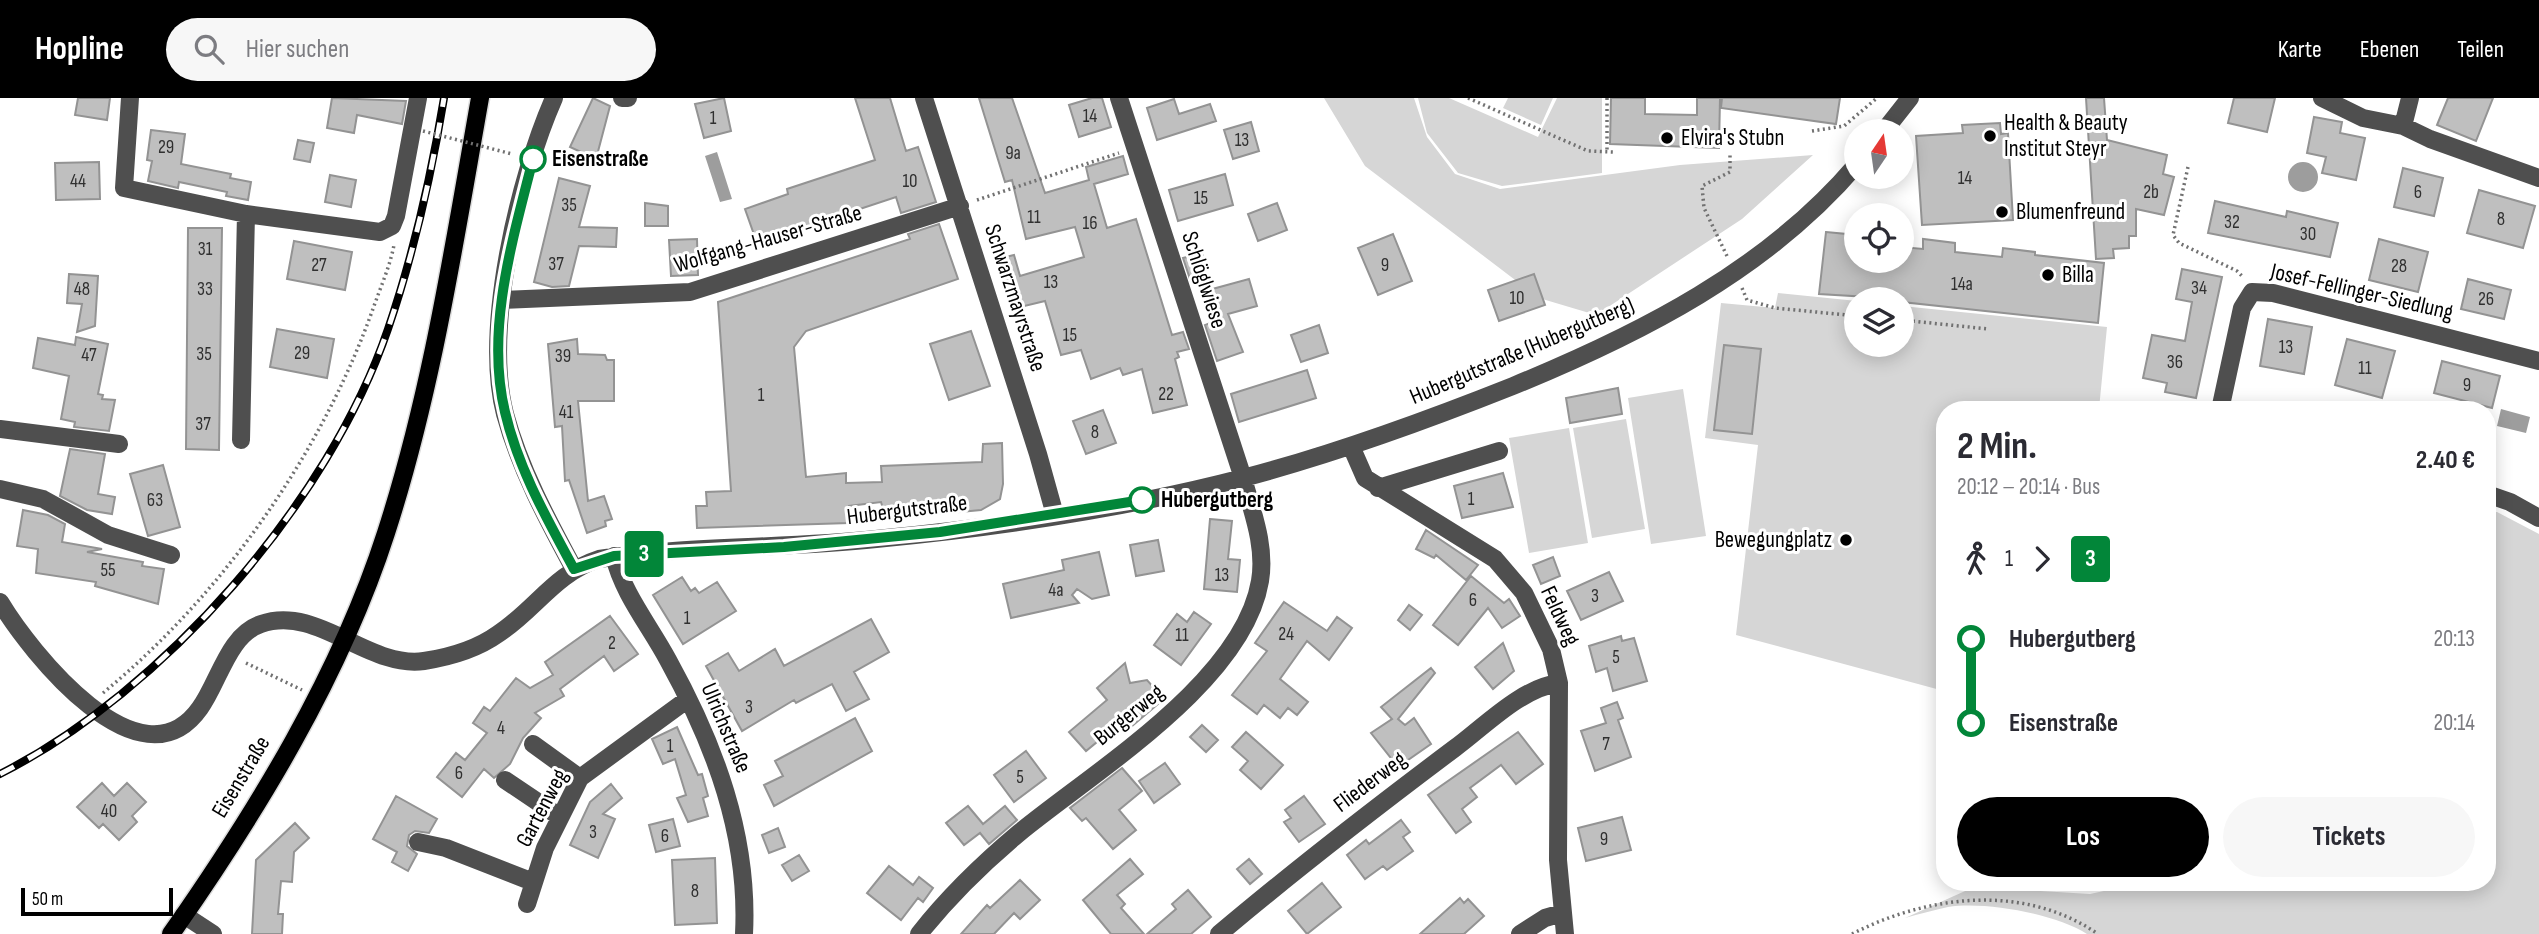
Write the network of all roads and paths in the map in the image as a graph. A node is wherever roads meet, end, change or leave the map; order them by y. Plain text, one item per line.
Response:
1 (130, 98) edge
2 (418, 98) edge
3 (480, 98) edge
4 (554, 98) edge
5 (622, 98) edge
6 (628, 98) edge
7 (924, 98) edge
8 (1119, 98) edge
9 (1468, 98) edge
10 (1607, 98) edge
11 (1877, 98) edge
12 (1910, 98) edge
13 (2322, 98) edge
14 (2410, 98) edge
15 (1893, 119) edge
16 (2403, 126) junction
17 (423, 131) dead end
18 (1812, 131) dead end
19 (1134, 148) junction
20 (512, 153) dead end
21 (1730, 154) dead end
22 (2188, 167) dead end
23 (1844, 178) edge
24 (2539, 178) edge
25 (960, 206) junction
26 (246, 214) junction
27 (388, 230) junction
28 (1735, 272) junction
29 (2252, 292) junction
30 (503, 300) junction
31 (1844, 315) edge
32 (1914, 321) edge
33 (1988, 329) dead end
34 (2539, 361) edge
35 (2222, 401) edge
36 (0, 429) edge
37 (241, 440) dead end
38 (119, 444) dead end
39 (1351, 446) junction
40 (1499, 451) dead end
41 (1243, 478) junction
42 (1378, 488) junction
43 (0, 489) edge
44 (2496, 497) edge
45 (1055, 515) junction
46 (2539, 518) edge
47 (171, 555) dead end
48 (614, 556) junction
49 (574, 569) junction
50 (0, 602) edge
51 (344, 640) junction
52 (229, 655) junction
53 (1559, 683) junction
54 (317, 696) junction
55 (688, 699) junction
56 (111, 702) dead end
57 (533, 744) dead end
58 (580, 778) junction
59 (505, 780) dead end
60 (560, 817) junction
61 (418, 842) dead end
62 (533, 882) junction
63 (527, 904) dead end
64 (1562, 913) junction
65 (184, 915) junction
66 (171, 934) edge
67 (213, 934) edge
68 (744, 934) edge
69 (919, 934) edge
70 (1219, 934) edge
71 (1520, 934) edge
72 (1565, 934) edge
73 (1852, 934) edge
74 (2098, 934) edge

1 - 26 street
2 - 27 street
3 - 51 main road, Eisenstraße
4 - 30 street
5 - 6 street
7 - 25 street, Schwarzmayrstraße
8 - 19 street, Schlöglwiese
9 - 10 path
11 - 18 path
12 - 15 street
13 - 16 street
14 - 16 street
16 - 24 street
17 - 20 path, bridge
19 - 25 path
19 - 41 street, Schlöglwiese
21 - 28 path
22 - 29 path
23 - 28 street, Hubergutstraße (Hubergutberg)
25 - 30 street, Wolfgang-Hauser-Straße
25 - 45 street, Schwarzmayrstraße
26 - 27 street
26 - 37 street
27 - 56 path
28 - 31 path
28 - 39 street, Hubergutstraße (Hubergutberg)
29 - 34 street, Josef-Fellinger-Siedlung
29 - 35 street, Josef-Fellinger-Siedlung
30 - 49 street
32 - 33 path
36 - 38 street
39 - 41 street, Hubergutstraße (Hubergutberg)
39 - 42 street, Feldweg
40 - 42 street
41 - 45 street, Hubergutstraße
41 - 69 street, Burgerweg
42 - 53 street, Feldweg
43 - 47 street
44 - 46 street
45 - 48 street, Hubergutstraße
48 - 49 street, Hubergutstraße
48 - 55 street, Ulrichstraße
49 - 51 street
50 - 52 street
51 - 52 street
51 - 54 main road, Eisenstraße
52 - 54 path
53 - 64 street, Feldweg
53 - 70 street, Fliederweg
54 - 65 main road, Eisenstraße
55 - 58 street, Gartenweg
55 - 68 street, Ulrichstraße
57 - 58 street
58 - 60 street, Gartenweg
59 - 60 street
60 - 62 street, Gartenweg
61 - 62 street
62 - 63 street, Gartenweg
64 - 71 street
64 - 72 street, Feldweg
65 - 66 main road, Eisenstraße
65 - 67 street
73 - 74 path

